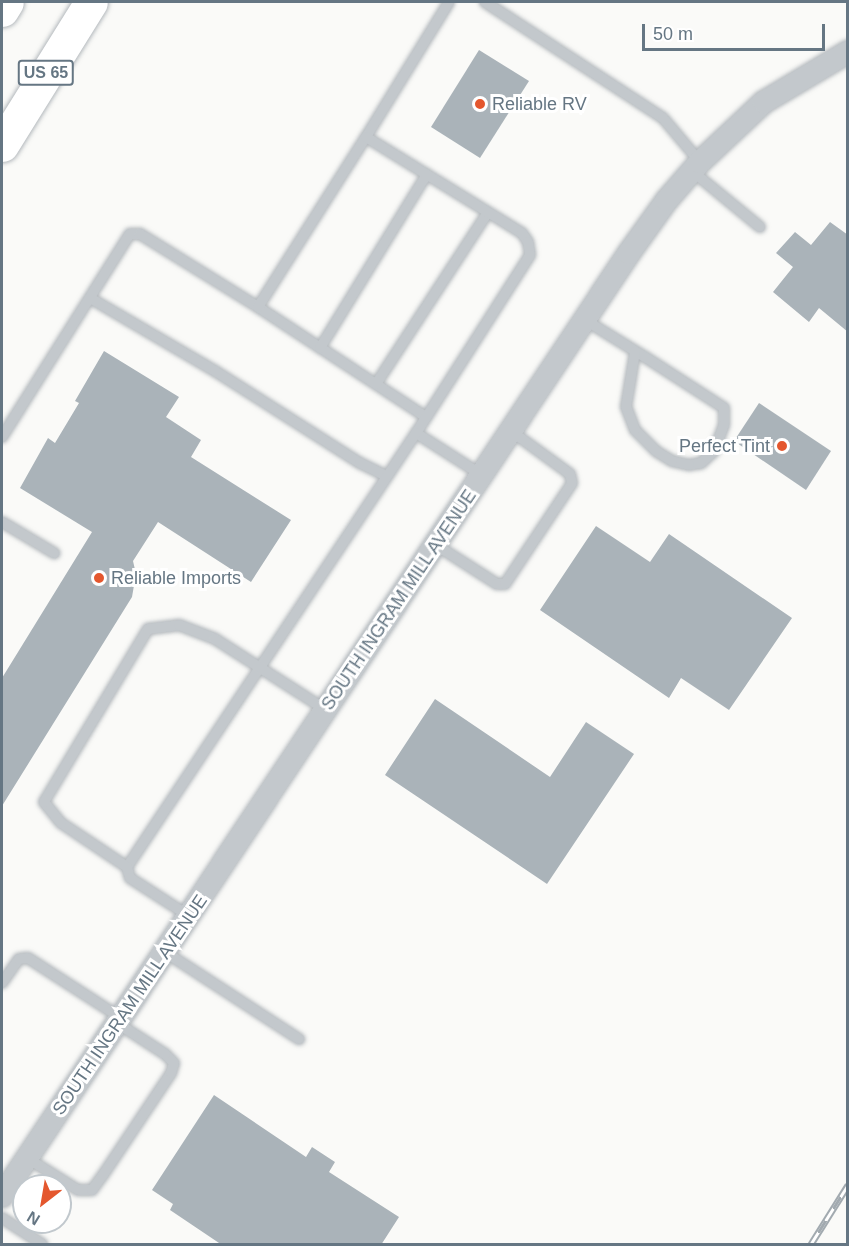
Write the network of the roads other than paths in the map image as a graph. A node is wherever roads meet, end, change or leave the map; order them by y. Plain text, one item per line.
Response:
1 (7, 2) edge
2 (91, 2) edge
3 (449, 2) edge
4 (485, 2) edge
5 (2, 10) edge
6 (848, 52) edge
7 (366, 137) junction
8 (2, 145) edge
9 (696, 166) junction
10 (427, 174) junction
11 (488, 212) junction
12 (760, 227) dead end
13 (90, 298) junction
14 (258, 307) junction
15 (585, 320) junction
16 (320, 348) junction
17 (635, 352) junction
18 (376, 384) junction
19 (426, 417) junction
20 (511, 431) junction
21 (416, 433) junction
22 (2, 437) edge
23 (482, 475) junction
24 (387, 476) junction
25 (2, 522) edge
26 (436, 545) junction
27 (54, 553) dead end
28 (260, 668) junction
29 (326, 710) junction
30 (129, 873) junction
31 (189, 917) junction
32 (165, 952) junction
33 (2, 983) edge
34 (119, 1021) junction
35 (299, 1039) dead end
36 (27, 1158) junction
37 (2, 1196) edge
38 (2, 1218) edge
39 (42, 1245) edge

1 - 5 highway
2 - 8 highway, US 65
3 - 7 lane
4 - 9 lane
6 - 9 street, SOUTH INGRAM MILL AVENUE
7 - 10 lane
7 - 14 lane
9 - 12 lane
9 - 15 street, SOUTH INGRAM MILL AVENUE
10 - 11 lane
10 - 16 lane
11 - 18 lane
11 - 19 lane
13 - 14 lane
13 - 22 lane
13 - 24 lane
14 - 16 lane
15 - 17 lane
15 - 20 street, SOUTH INGRAM MILL AVENUE
16 - 18 lane
17 - 17 lane
18 - 19 lane
19 - 21 lane
20 - 23 street, SOUTH INGRAM MILL AVENUE
20 - 26 lane
21 - 23 lane
21 - 24 lane
23 - 26 street, SOUTH INGRAM MILL AVENUE
24 - 28 lane
25 - 27 lane
26 - 29 street, SOUTH INGRAM MILL AVENUE
28 - 29 lane
28 - 30 lane
28 - 30 lane
29 - 31 street, SOUTH INGRAM MILL AVENUE
30 - 31 lane
31 - 32 street, SOUTH INGRAM MILL AVENUE
32 - 34 street, SOUTH INGRAM MILL AVENUE
32 - 35 lane
33 - 34 lane
34 - 36 street, SOUTH INGRAM MILL AVENUE
34 - 36 lane
36 - 37 street, SOUTH INGRAM MILL AVENUE
38 - 39 lane

